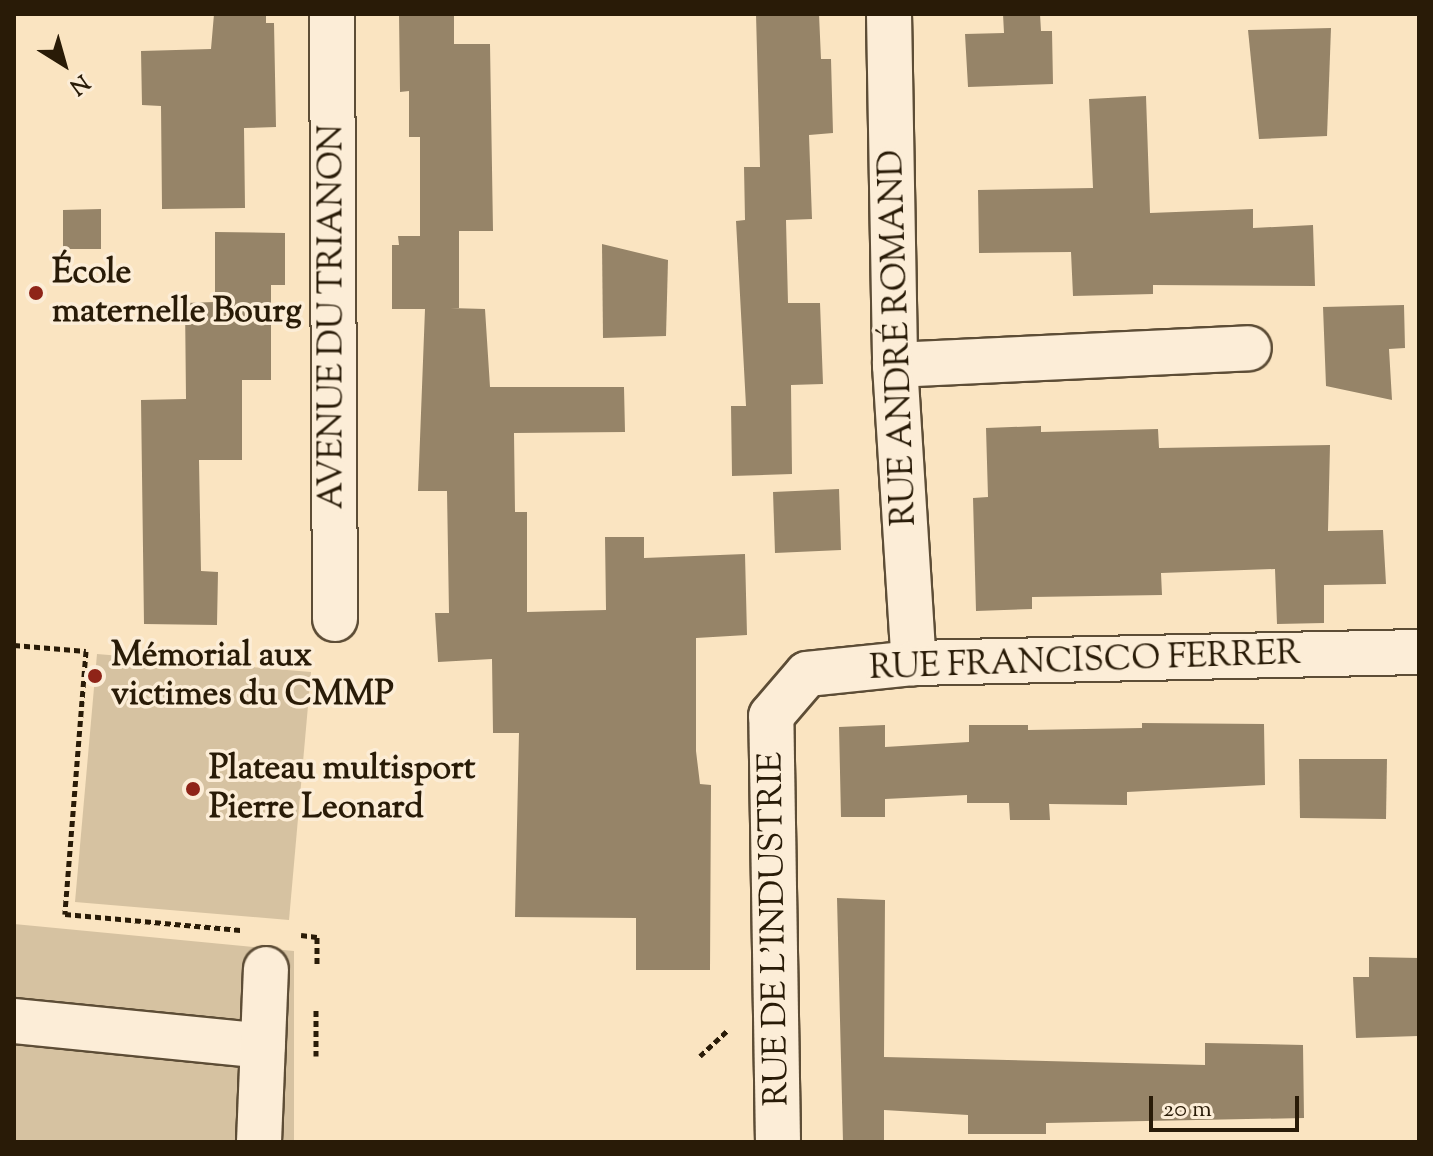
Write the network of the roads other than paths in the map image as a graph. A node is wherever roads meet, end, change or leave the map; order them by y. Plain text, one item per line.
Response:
1 (332, 14) edge
2 (889, 14) edge
3 (1249, 348) dead end
4 (895, 365) junction
5 (335, 619) dead end
6 (1419, 652) edge
7 (914, 663) junction
8 (771, 716) joint
9 (268, 945) road end
10 (14, 1021) edge
11 (263, 1046) junction
12 (259, 1142) edge
13 (778, 1142) edge

1 - 5 street, AVENUE DU TRIANON
2 - 4 street, RUE ANDRÉ ROMAND
3 - 4 street
4 - 7 street, RUE ANDRÉ ROMAND
6 - 7 street, RUE FRANCISCO FERRER
7 - 8 street, RUE FRANCISCO FERRER
8 - 13 street, RUE DE L'INDUSTRIE
9 - 11 street
10 - 11 street
11 - 12 street

